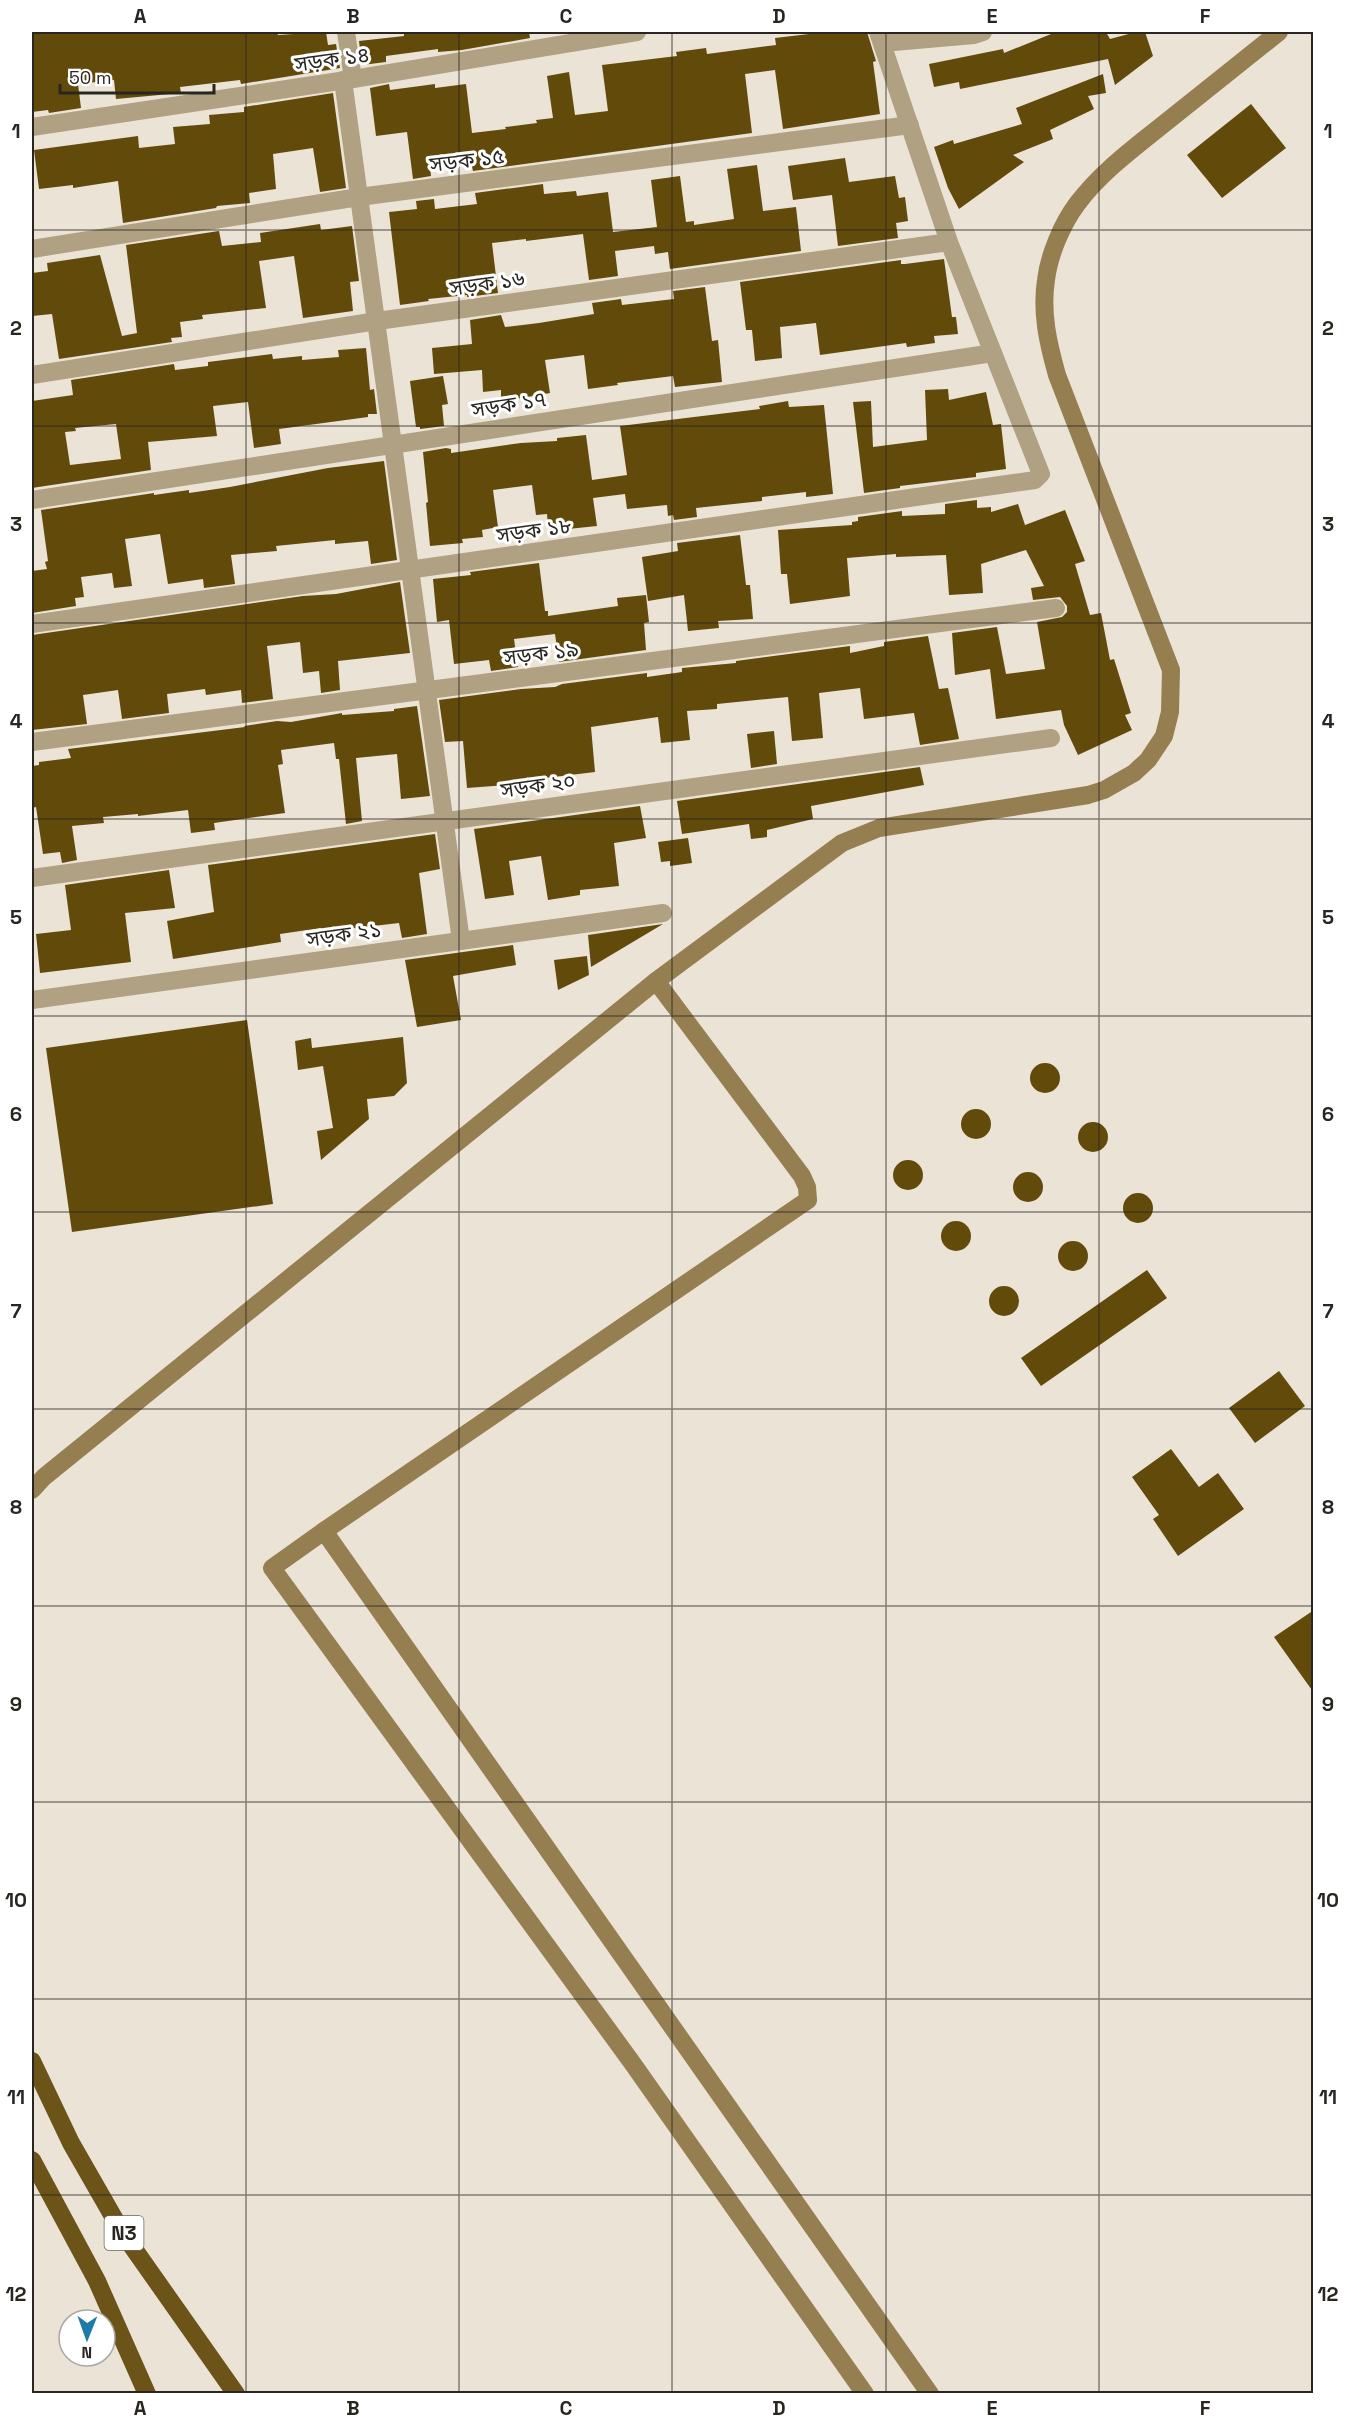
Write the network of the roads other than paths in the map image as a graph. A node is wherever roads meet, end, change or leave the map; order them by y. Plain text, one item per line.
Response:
1 (346, 32) edge
2 (637, 32) edge
3 (983, 32) edge
4 (1279, 32) edge
5 (880, 37) edge
6 (348, 80) junction
7 (910, 125) junction
8 (32, 127) edge
9 (359, 197) junction
10 (950, 242) junction
11 (32, 249) edge
12 (377, 321) junction
13 (993, 353) junction
14 (32, 375) edge
15 (393, 444) junction
16 (32, 500) edge
17 (411, 571) junction
18 (1056, 608) dead end
19 (32, 624) edge
20 (427, 690) junction
21 (1051, 738) dead end
22 (32, 742) edge
23 (445, 821) junction
24 (32, 878) edge
25 (663, 913) dead end
26 (461, 941) junction
27 (656, 981) junction
28 (32, 1000) edge
29 (32, 1490) edge
30 (324, 1531) junction
31 (32, 2061) edge
32 (32, 2160) edge
33 (147, 2394) edge
34 (236, 2394) edge
35 (865, 2394) edge
36 (930, 2394) edge

1 - 6 street
2 - 6 street, সড়ক ১৪
3 - 5 street
4 - 27 main road
5 - 7 street
6 - 8 street, সড়ক ১৪
6 - 9 street
7 - 9 street, সড়ক ১৫
7 - 10 street
9 - 11 street, সড়ক ১৫
9 - 12 street
10 - 12 street, সড়ক ১৬
10 - 13 street
12 - 14 street, সড়ক ১৬
12 - 15 street
13 - 15 street, সড়ক ১৭
13 - 17 street, সড়ক ১৮
15 - 16 street, সড়ক ১৭
15 - 17 street
17 - 19 street, সড়ক ১৮
17 - 20 street
18 - 20 street, সড়ক ১৯
20 - 22 street, সড়ক ১৯
20 - 23 street
21 - 23 street, সড়ক ২০
23 - 24 street, সড়ক ২০
23 - 26 street
25 - 26 street, সড়ক ২১
26 - 28 street, সড়ক ২১
27 - 29 main road
27 - 30 main road
30 - 35 main road
30 - 36 main road
31 - 34 highway, N3
32 - 33 highway, N3

